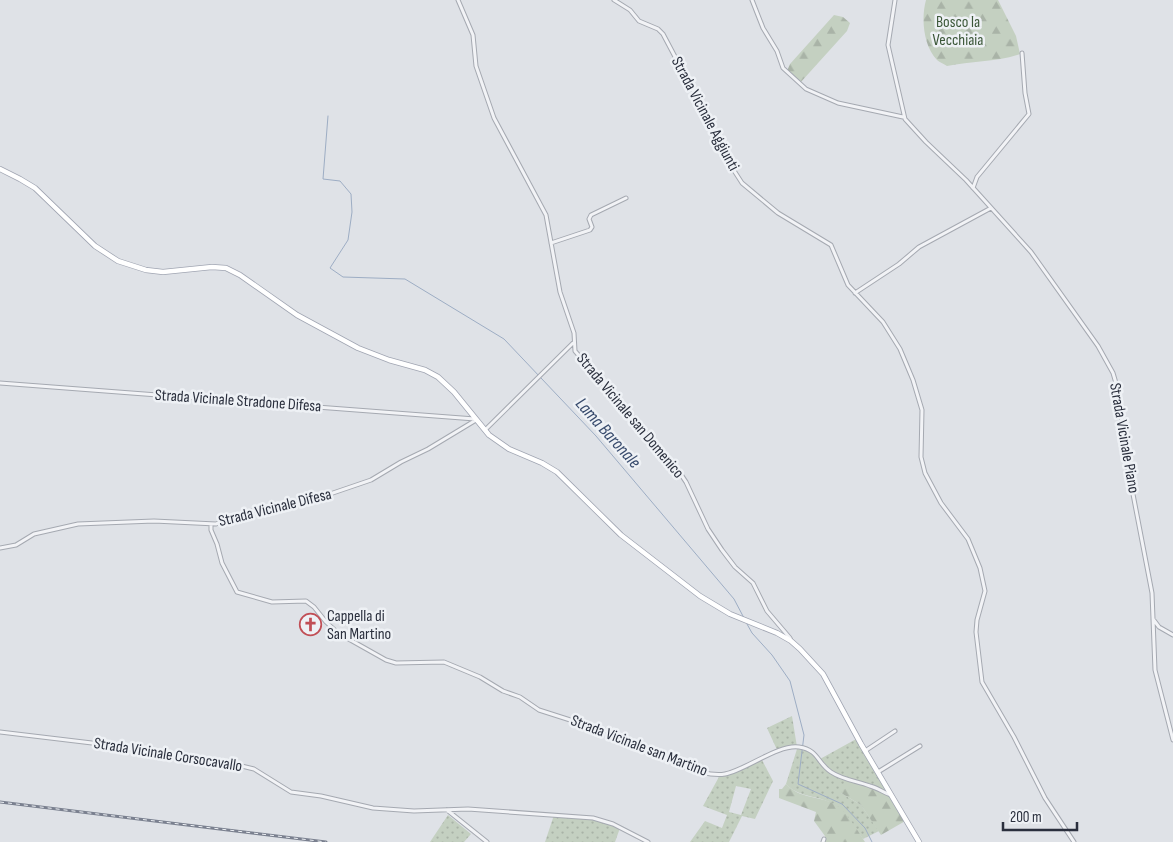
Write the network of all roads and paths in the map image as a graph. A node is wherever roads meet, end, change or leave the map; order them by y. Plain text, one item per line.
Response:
1 (458, 0) edge
2 (614, 0) edge
3 (752, 0) edge
4 (895, 0) edge
5 (1022, 53) dead end
6 (904, 117) junction
7 (0, 169) edge
8 (973, 188) junction
9 (626, 198) dead end
10 (991, 208) junction
11 (551, 243) junction
12 (855, 293) junction
13 (574, 343) junction
14 (0, 383) edge
15 (476, 419) junction
16 (485, 431) junction
17 (211, 524) junction
18 (0, 548) edge
19 (1153, 618) junction
20 (1173, 635) edge
21 (791, 641) junction
22 (895, 731) dead end
23 (0, 732) edge
24 (1173, 740) edge
25 (920, 746) dead end
26 (865, 752) junction
27 (877, 772) junction
28 (891, 795) junction
29 (447, 810) junction
30 (487, 842) edge
31 (648, 842) edge
32 (919, 842) edge
33 (1074, 842) edge

1 - 11 street, Strada Vicinale san Domenico
2 - 12 street, Strada Vicinale Aggiunti
3 - 6 street
4 - 6 street
5 - 8 street
6 - 8 street, Strada Vicinale Piano
7 - 15 main road
8 - 10 street, Strada Vicinale Piano
9 - 11 street
10 - 12 street
10 - 19 street, Strada Vicinale Piano
11 - 13 street, Strada Vicinale san Domenico
12 - 33 street, Strada Vicinale Aggiunti
13 - 16 street
13 - 21 street, Strada Vicinale san Domenico
14 - 15 street, Strada Vicinale Stradone Difesa
15 - 16 main road
15 - 17 street, Strada Vicinale Difesa
16 - 21 main road
17 - 18 street, Strada Vicinale Difesa
17 - 28 street, Strada Vicinale san Martino
19 - 20 street
19 - 24 street, Strada Vicinale Piano
21 - 26 main road
22 - 26 street
23 - 29 street, Strada Vicinale Corsocavallo
25 - 27 street
26 - 27 main road
27 - 28 main road
28 - 32 main road
29 - 30 street
29 - 31 street, Strada Vicinale Corsocavallo

